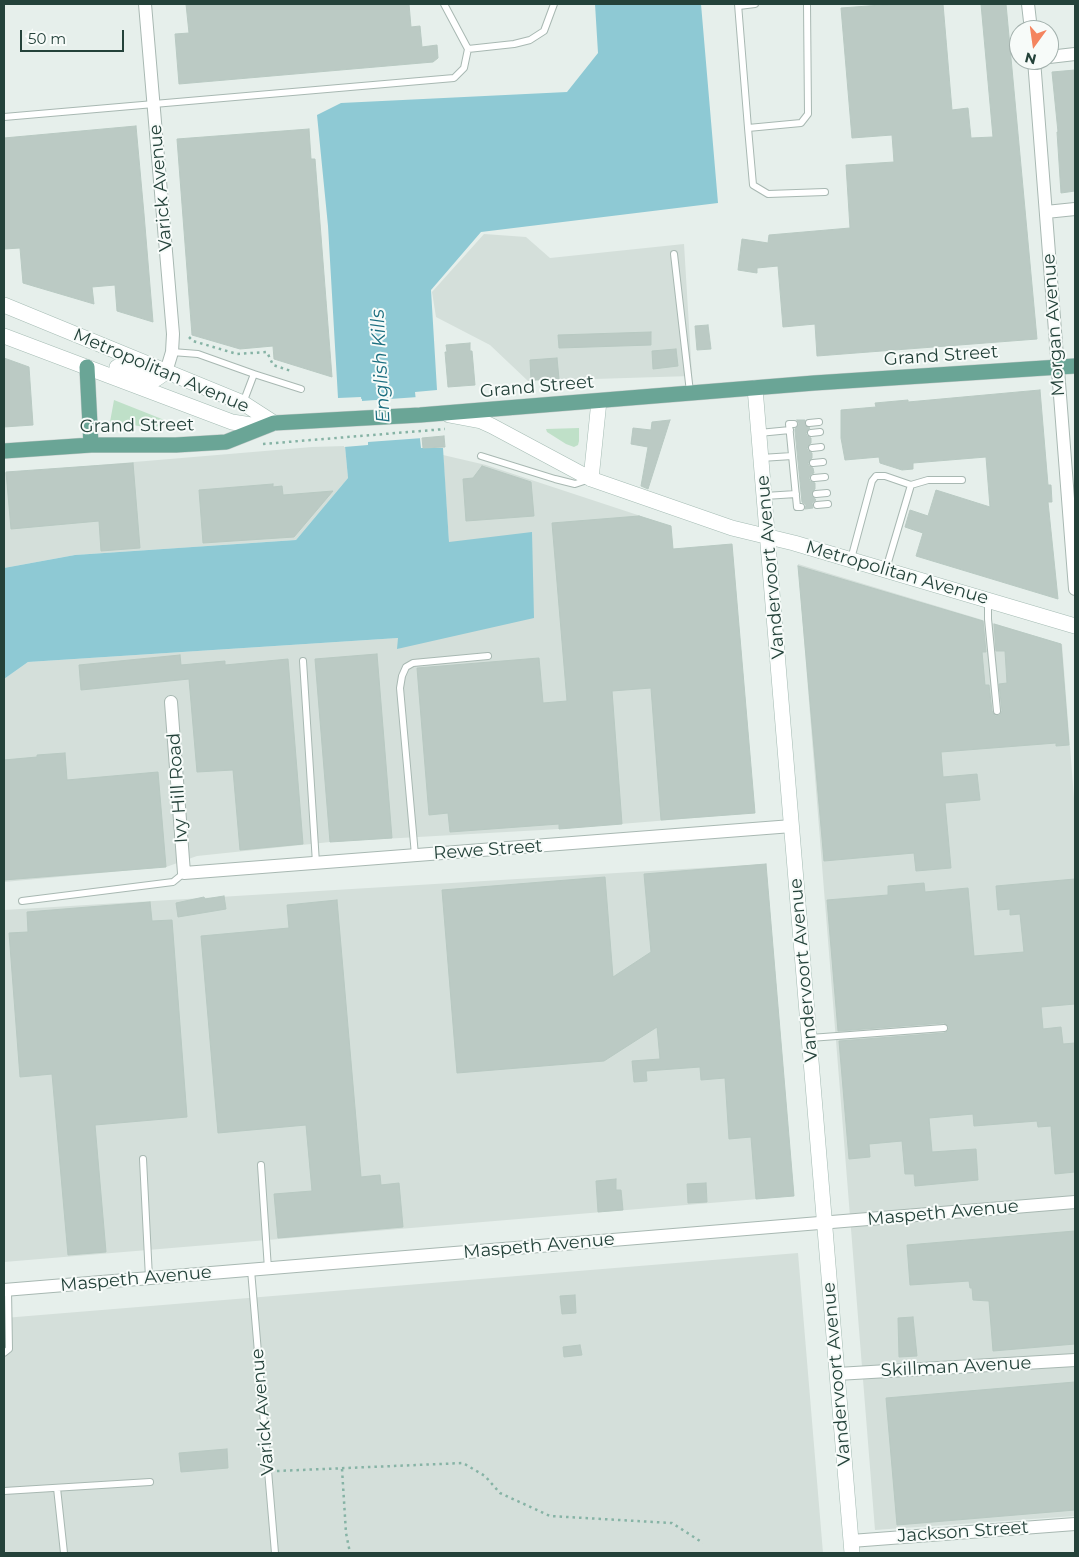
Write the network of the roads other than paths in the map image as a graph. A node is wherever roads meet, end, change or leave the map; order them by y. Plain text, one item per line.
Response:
1 (145, 4) edge
2 (444, 4) edge
3 (554, 4) edge
4 (754, 4) edge
5 (807, 4) edge
6 (1028, 4) edge
7 (739, 5) edge
8 (1030, 20) edge
9 (468, 49) junction
10 (1075, 54) edge
11 (1059, 56) edge
12 (1035, 70) edge
13 (154, 105) junction
14 (4, 117) edge
15 (748, 128) junction
16 (825, 192) dead end
17 (1075, 209) edge
18 (1046, 212) junction
19 (674, 254) dead end
20 (4, 305) edge
21 (4, 331) edge
22 (4, 336) edge
23 (172, 352) junction
24 (1075, 366) edge
25 (87, 367) junction
26 (1057, 367) junction
27 (166, 372) junction
28 (254, 374) junction
29 (755, 388) junction
30 (301, 389) dead end
31 (690, 393) junction
32 (599, 401) junction
33 (243, 403) junction
34 (440, 413) junction
35 (809, 422) dead end
36 (818, 422) dead end
37 (274, 424) junction
38 (794, 424) dead end
39 (820, 432) dead end
40 (759, 433) junction
41 (792, 433) junction
42 (811, 433) dead end
43 (92, 445) junction
44 (822, 447) dead end
45 (812, 448) dead end
46 (4, 451) edge
47 (793, 452) junction
48 (1069, 452) edge
49 (481, 456) dead end
50 (762, 458) junction
51 (823, 462) dead end
52 (813, 463) dead end
53 (825, 477) dead end
54 (814, 478) dead end
55 (591, 479) junction
56 (962, 480) dead end
57 (911, 485) junction
58 (827, 493) dead end
59 (816, 494) dead end
60 (797, 495) junction
61 (765, 496) junction
62 (828, 504) dead end
63 (816, 505) dead end
64 (801, 507) dead end
65 (768, 537) junction
66 (850, 560) junction
67 (886, 570) junction
68 (1075, 589) edge
69 (988, 599) junction
70 (1075, 626) edge
71 (488, 656) dead end
72 (303, 662) dead end
73 (172, 702) dead end
74 (997, 711) dead end
75 (792, 826) junction
76 (415, 855) junction
77 (316, 863) junction
78 (184, 874) junction
79 (22, 901) dead end
80 (944, 1028) dead end
81 (810, 1038) junction
82 (143, 1160) dead end
83 (261, 1165) dead end
84 (1075, 1202) edge
85 (825, 1223) junction
86 (268, 1268) junction
87 (251, 1270) junction
88 (149, 1278) junction
89 (6, 1290) edge
90 (4, 1353) edge
91 (1075, 1360) edge
92 (837, 1374) junction
93 (150, 1482) dead end
94 (56, 1488) junction
95 (4, 1491) edge
96 (1075, 1524) edge
97 (852, 1547) edge
98 (64, 1553) edge
99 (275, 1553) edge

1 - 13 street, Varick Avenue
2 - 9 lane
3 - 9 lane
4 - 7 lane
5 - 15 lane
6 - 8 street
7 - 15 lane
9 - 13 lane
10 - 11 street
12 - 18 street, Morgan Avenue
13 - 14 lane
13 - 23 street, Varick Avenue
15 - 16 lane
17 - 18 street
18 - 26 street, Morgan Avenue
19 - 31 lane
20 - 27 main road, Metropolitan Avenue
21 - 27 main road
22 - 25 main road, Metropolitan Avenue
23 - 27 street, Varick Avenue
23 - 28 lane
24 - 26 main road, Grand Street
25 - 37 main road, Metropolitan Avenue
25 - 43 main road
26 - 29 main road, Grand Street
26 - 48 street, Morgan Avenue
27 - 33 main road, Metropolitan Avenue
28 - 30 lane
28 - 33 lane
29 - 31 main road, Grand Street
29 - 40 main road, Vandervoort Avenue
31 - 32 main road, Grand Street
32 - 34 main road, Grand Street
32 - 55 main road
33 - 37 main road, Metropolitan Avenue
34 - 37 main road, Grand Street
34 - 55 main road, Metropolitan Avenue
35 - 36 lane
37 - 43 main road, Grand Street
38 - 41 lane
39 - 42 lane
40 - 41 lane
40 - 50 main road, Vandervoort Avenue
41 - 47 lane
43 - 46 main road, Grand Street
44 - 45 lane
47 - 50 lane
47 - 60 lane
48 - 68 street, Morgan Avenue
49 - 55 lane
50 - 61 main road, Vandervoort Avenue
51 - 52 lane
53 - 54 lane
55 - 65 main road, Metropolitan Avenue
56 - 57 lane
57 - 66 lane
57 - 67 lane
58 - 59 lane
60 - 61 lane
60 - 64 lane
61 - 65 main road, Vandervoort Avenue
62 - 63 lane
65 - 66 main road, Metropolitan Avenue
65 - 75 main road, Vandervoort Avenue
66 - 67 main road, Metropolitan Avenue
67 - 69 main road, Metropolitan Avenue
69 - 70 main road, Metropolitan Avenue
69 - 74 lane
71 - 76 lane
72 - 77 lane
73 - 78 street, Ivy Hill Road
75 - 76 street, Rewe Street
75 - 81 main road, Vandervoort Avenue
76 - 77 street, Rewe Street
77 - 78 street, Rewe Street
78 - 79 lane
80 - 81 lane
81 - 85 main road, Vandervoort Avenue
82 - 88 lane
83 - 86 lane
84 - 85 street, Maspeth Avenue
85 - 86 street, Maspeth Avenue
85 - 92 main road, Vandervoort Avenue
86 - 87 street, Maspeth Avenue
87 - 88 street, Maspeth Avenue
87 - 99 lane, Varick Avenue
88 - 89 street, Maspeth Avenue
89 - 90 lane
91 - 92 street, Skillman Avenue
92 - 97 main road, Vandervoort Avenue
93 - 94 lane
94 - 95 lane
94 - 98 lane
96 - 97 street, Jackson Street

